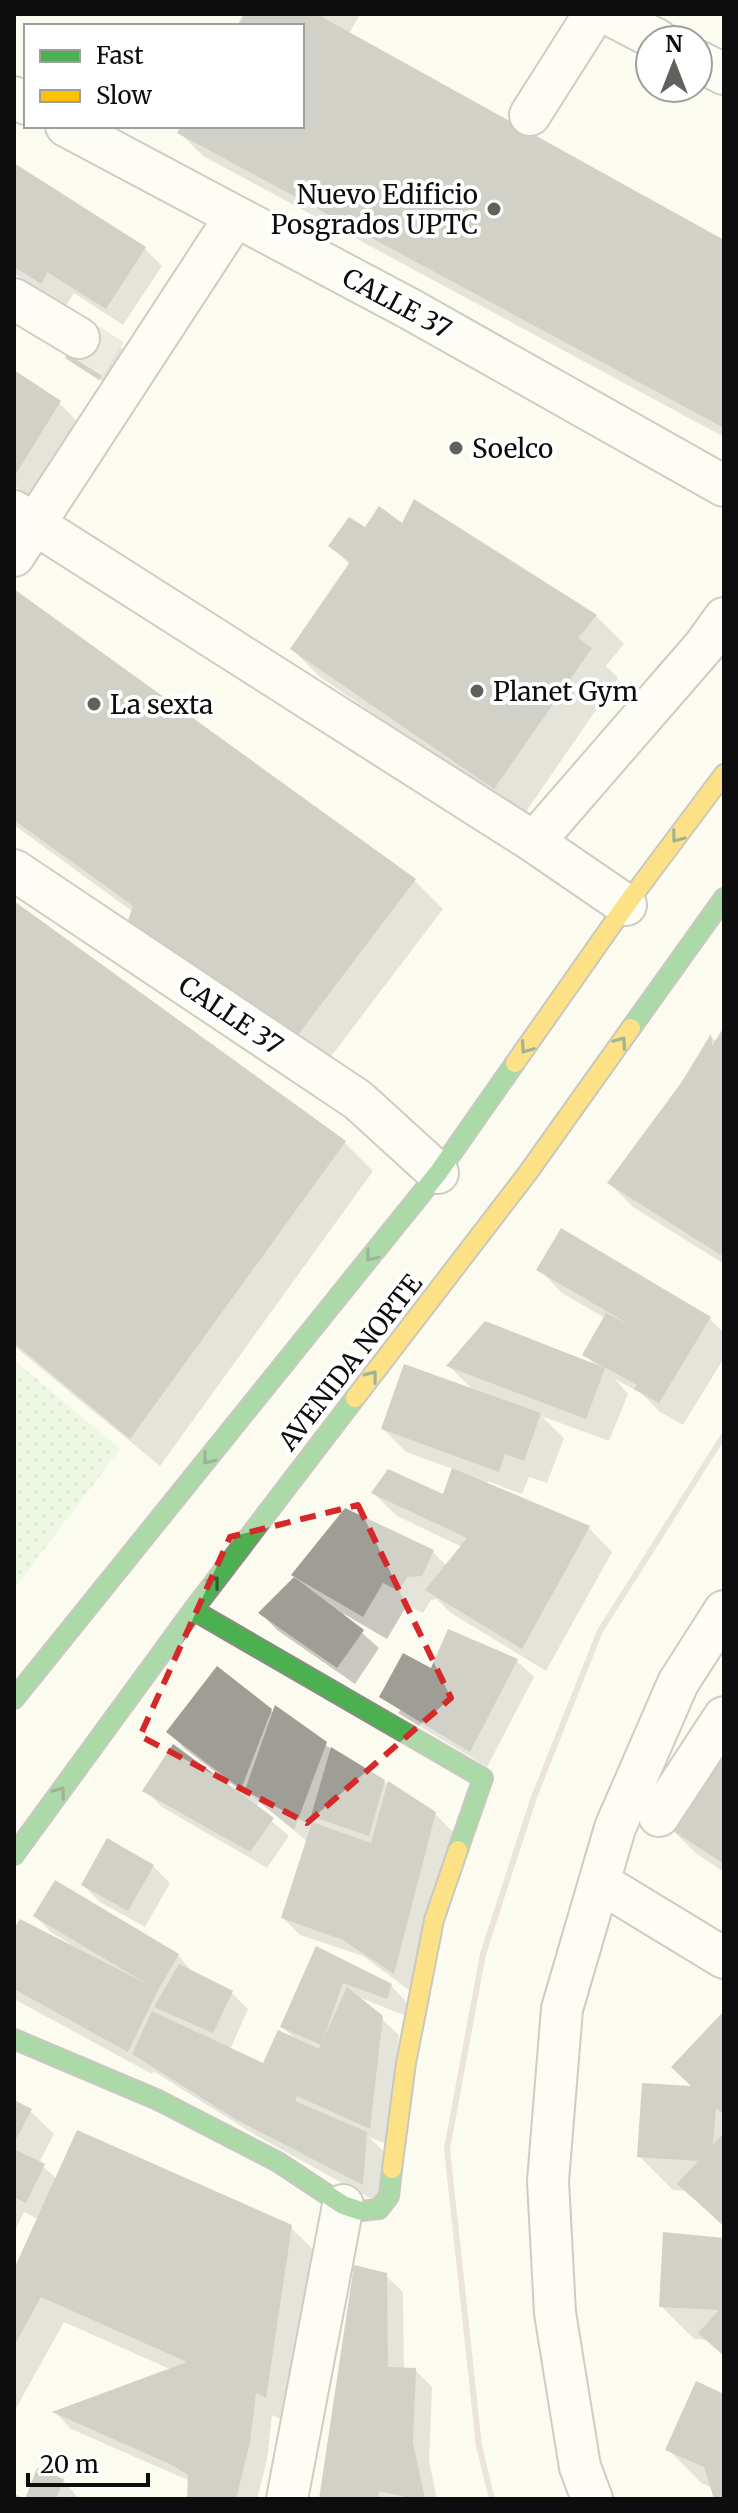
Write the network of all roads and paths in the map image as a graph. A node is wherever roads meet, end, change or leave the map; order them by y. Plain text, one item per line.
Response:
1 (594, 14) edge
2 (608, 14) edge
3 (634, 28) edge
4 (530, 115) dead end
5 (70, 128) edge
6 (235, 217) junction
7 (14, 299) edge
8 (79, 338) tunnel mouth
9 (724, 486) edge
10 (21, 531) edge
11 (717, 641) edge
12 (724, 774) edge
13 (534, 842) junction
14 (14, 870) edge
15 (724, 898) edge
16 (626, 905) junction
17 (438, 1173) junction
18 (193, 1610) junction
19 (724, 1611) edge
20 (14, 1699) edge
21 (724, 1717) edge
22 (659, 1816) dead end
23 (14, 1855) edge
24 (599, 1882) junction
25 (724, 1958) edge
26 (14, 2039) edge
27 (343, 2205) junction
28 (287, 2499) edge
29 (592, 2499) edge

1 - 4 street
2 - 3 street
5 - 6 street, CALLE 37
6 - 9 street, CALLE 37
6 - 10 street
7 - 8 street
10 - 13 street
11 - 13 street
12 -> 16 main road, AVENIDA NORTE
13 - 16 street
14 - 17 street, CALLE 37
18 -> 15 main road, AVENIDA NORTE
16 -> 17 main road, AVENIDA NORTE
17 -> 20 main road, AVENIDA NORTE
23 -> 18 main road, AVENIDA NORTE
18 - 27 main road
19 - 24 street
21 - 22 street
24 - 25 street
24 - 29 street
26 - 27 main road
27 - 28 street

